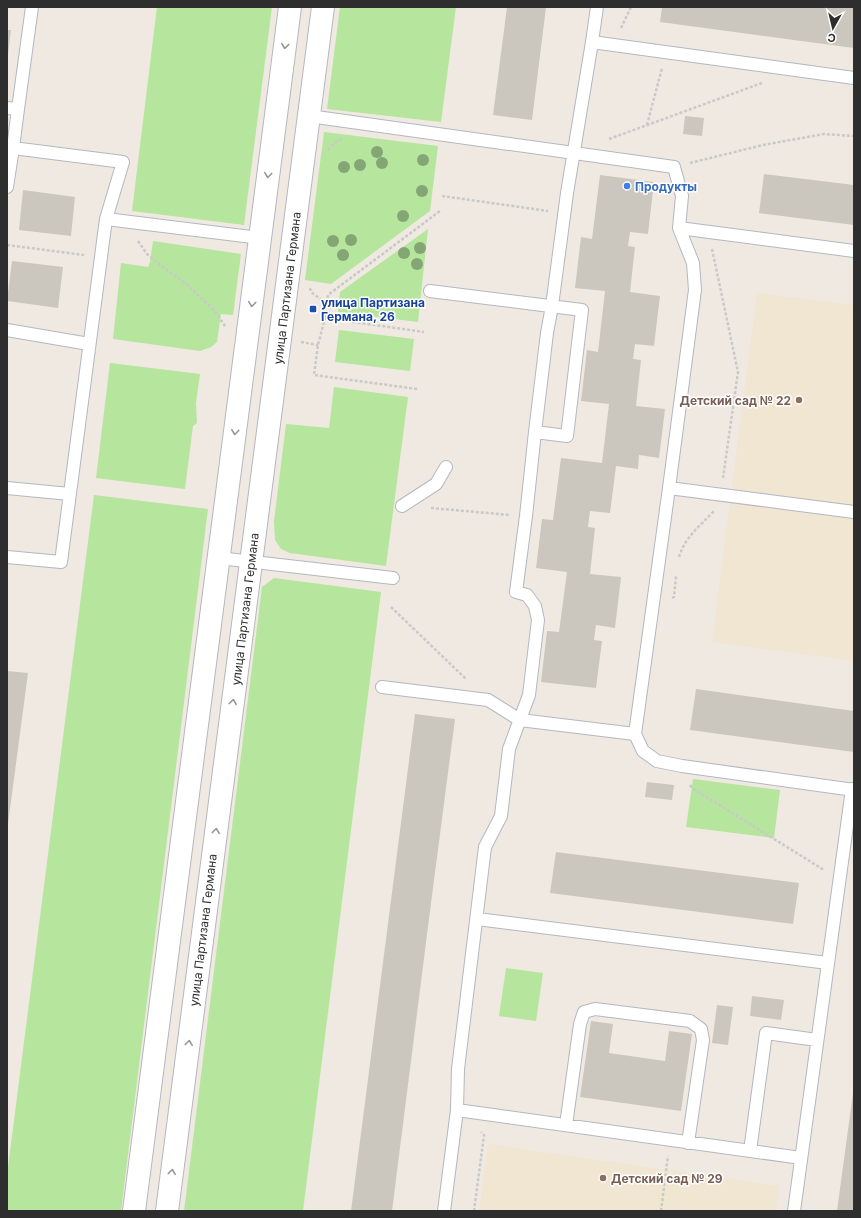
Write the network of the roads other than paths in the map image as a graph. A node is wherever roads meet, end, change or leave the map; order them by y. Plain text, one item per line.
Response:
1 (32, 7) edge
2 (290, 7) edge
3 (323, 7) edge
4 (597, 7) edge
5 (592, 42) junction
6 (854, 78) edge
7 (13, 108) edge
8 (309, 116) junction
9 (13, 148) junction
10 (573, 152) junction
11 (7, 187) edge
12 (106, 219) junction
13 (679, 228) junction
14 (260, 238) junction
15 (854, 251) edge
16 (430, 291) dead end
17 (552, 306) junction
18 (7, 330) edge
19 (89, 344) junction
20 (535, 432) junction
21 (446, 467) dead end
22 (7, 488) edge
23 (669, 488) junction
24 (70, 494) junction
25 (402, 506) road end
26 (854, 512) edge
27 (7, 556) edge
28 (219, 558) junction
29 (251, 562) junction
30 (393, 578) dead end
31 (382, 687) dead end
32 (520, 720) junction
33 (635, 734) junction
34 (853, 789) edge
35 (477, 919) junction
36 (828, 963) junction
37 (817, 1040) junction
38 (457, 1110) junction
39 (566, 1125) junction
40 (688, 1143) junction
41 (750, 1151) junction
42 (801, 1158) junction
43 (134, 1211) edge
44 (167, 1211) edge
45 (444, 1211) edge
46 (794, 1211) edge

1 - 7 lane
2 -> 14 main road
3 - 8 main road, улица Партизана Германа
4 - 5 lane
5 - 6 lane
5 - 10 lane
7 - 9 lane
8 - 10 lane
8 - 29 main road, улица Партизана Германа
9 - 11 lane
9 - 12 lane
10 - 13 lane
10 - 17 lane
12 - 14 lane
12 - 19 lane
13 - 15 lane
13 - 23 lane
14 -> 28 main road
16 - 17 lane
17 - 20 lane
17 - 20 lane
18 - 19 lane
19 - 24 lane
20 - 32 lane
21 - 25 lane
22 - 24 lane
23 - 26 lane
23 - 33 lane
24 - 27 lane
28 - 29 lane
28 - 43 main road
29 - 30 lane
44 -> 29 main road, улица Партизана Германа
31 - 32 lane
32 - 33 lane
32 - 35 lane
33 - 34 lane
34 - 36 lane
35 - 36 lane
35 - 38 lane
36 - 37 lane
37 - 41 lane
37 - 42 lane
38 - 39 lane
38 - 45 lane
39 - 40 lane
39 - 40 lane
40 - 41 lane
41 - 42 lane
42 - 46 lane

